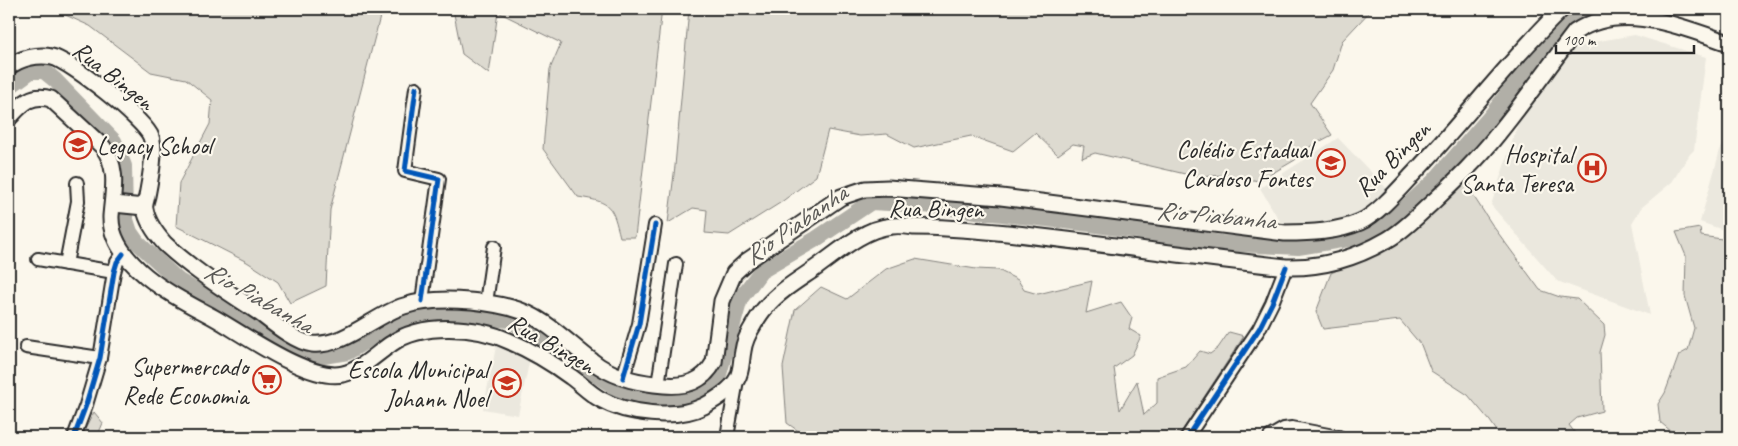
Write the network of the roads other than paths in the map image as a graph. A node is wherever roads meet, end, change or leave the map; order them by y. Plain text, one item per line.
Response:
1 (1562, 9) edge
2 (1644, 14) edge
3 (1729, 42) edge
4 (9, 67) edge
5 (416, 88) dead end
6 (9, 118) edge
7 (77, 183) dead end
8 (114, 204) junction
9 (144, 207) junction
10 (655, 225) dead end
11 (494, 246) dead end
12 (122, 254) junction
13 (38, 259) dead end
14 (66, 264) junction
15 (676, 264) dead end
16 (1286, 267) junction
17 (114, 272) junction
18 (422, 302) junction
19 (486, 303) junction
20 (26, 346) dead end
21 (716, 347) junction
22 (743, 348) junction
23 (100, 358) junction
24 (623, 378) junction
25 (737, 380) junction
26 (658, 385) junction
27 (74, 437) edge
28 (727, 437) edge
29 (1187, 437) edge
30 (1270, 437) edge
31 (1339, 437) edge

1 - 21 main road, Rua Bingen
2 - 3 main road, Rua Bingen
2 - 16 main road, Rua Bingen
4 - 9 main road, Rua Bingen
5 - 18 street
6 - 8 main road, Rua Bingen
7 - 14 street
8 - 9 main road
8 - 12 main road, Rua Bingen
9 - 18 main road, Rua Bingen
10 - 24 street
11 - 19 street
12 - 17 street
12 - 25 main road, Rua Bingen
13 - 14 street
14 - 17 street
15 - 26 street
16 - 22 main road, Rua Bingen
16 - 29 street
17 - 23 street
18 - 19 main road, Rua Bingen
19 - 24 main road, Rua Bingen
20 - 23 street
21 - 22 main road
21 - 26 main road, Rua Bingen
22 - 25 main road, Rua Bingen
23 - 27 street
24 - 26 main road, Rua Bingen
25 - 28 street
30 - 31 street

